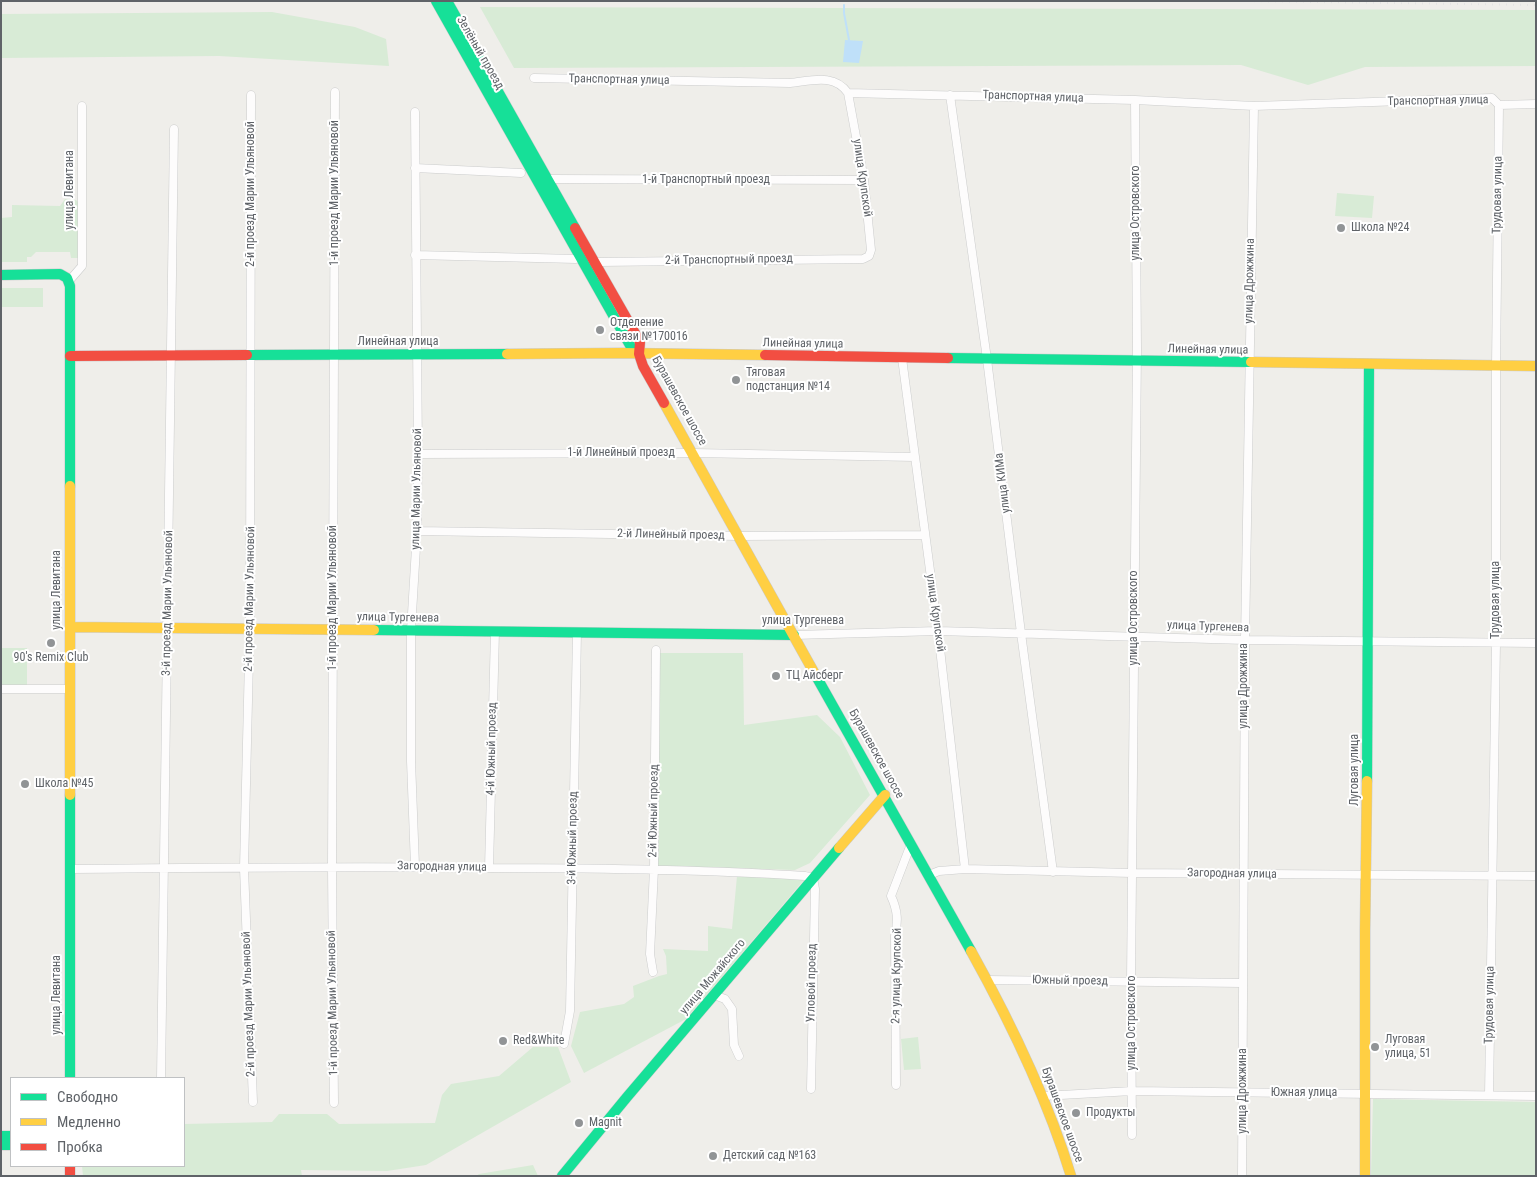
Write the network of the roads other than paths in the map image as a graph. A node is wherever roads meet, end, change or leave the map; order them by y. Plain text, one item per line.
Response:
1 (436, 1) edge
2 (447, 1) edge
3 (534, 78) dead end
4 (335, 92) dead end
5 (848, 93) junction
6 (251, 95) dead end
7 (950, 95) junction
8 (1135, 100) junction
9 (1536, 104) edge
10 (1499, 105) junction
11 (82, 106) dead end
12 (1254, 106) junction
13 (415, 112) dead end
14 (506, 115) junction
15 (174, 129) dead end
16 (416, 168) junction
17 (521, 173) dead end
18 (549, 179) junction
19 (864, 180) junction
20 (415, 255) junction
21 (580, 257) junction
22 (863, 259) joint
23 (596, 264) junction
24 (1, 275) edge
25 (69, 281) junction
26 (417, 354) junction
27 (640, 354) junction
28 (171, 355) junction
29 (252, 355) junction
30 (334, 355) junction
31 (70, 356) junction
32 (902, 358) junction
33 (988, 359) junction
34 (1136, 361) junction
35 (1249, 363) junction
36 (1369, 365) junction
37 (1496, 366) junction
38 (1536, 366) edge
39 (693, 453) junction
40 (418, 454) junction
41 (915, 457) junction
42 (418, 531) junction
43 (924, 535) junction
44 (739, 536) junction
45 (70, 627) junction
46 (167, 628) junction
47 (250, 629) junction
48 (333, 630) junction
49 (411, 630) junction
50 (495, 631) junction
51 (938, 631) junction
52 (576, 632) junction
53 (1021, 634) junction
54 (794, 635) junction
55 (1134, 637) junction
56 (1244, 640) junction
57 (1368, 642) junction
58 (1496, 643) junction
59 (1536, 643) edge
60 (656, 650) dead end
61 (1, 689) edge
62 (70, 690) junction
63 (884, 795) junction
64 (911, 844) junction
65 (415, 866) junction
66 (332, 867) junction
67 (70, 868) junction
68 (164, 868) junction
69 (244, 868) junction
70 (489, 868) junction
71 (572, 868) junction
72 (654, 869) junction
73 (965, 869) junction
74 (1053, 872) junction
75 (1132, 873) junction
76 (1243, 874) junction
77 (929, 875) junction
78 (1367, 876) junction
79 (1492, 876) junction
80 (1536, 876) edge
81 (813, 878) junction
82 (653, 972) dead end
83 (987, 980) junction
84 (1131, 982) junction
85 (1242, 983) junction
86 (714, 995) junction
87 (564, 1044) dead end
88 (739, 1056) dead end
89 (70, 1077) edge
90 (161, 1077) edge
91 (896, 1085) dead end
92 (811, 1089) dead end
93 (1132, 1091) junction
94 (1243, 1093) junction
95 (1366, 1093) junction
96 (1488, 1095) junction
97 (1043, 1096) junction
98 (1536, 1096) edge
99 (253, 1102) dead end
100 (334, 1103) dead end
101 (1132, 1135) dead end
102 (562, 1176) edge
103 (1071, 1176) edge
104 (1242, 1176) edge
105 (1365, 1176) edge

1 - 14 main road, Зелёный проезд
2 - 14 main road, Зелёный проезд
3 - 5 street, Транспортная улица
4 - 30 street, 1-й проезд Марии Ульяновой
5 - 7 street, Транспортная улица
5 - 19 street, улица Крупской
6 - 29 street, 2-й проезд Марии Ульяновой
7 - 8 street, Транспортная улица
7 - 33 street, улица КИМа
8 - 12 street, Транспортная улица
8 - 34 street, улица Островского
9 - 10 street, Транспортная улица
10 - 12 street, Транспортная улица
10 - 37 street, Трудовая улица
11 - 25 street, улица Левитана
12 - 35 street, улица Дрожжина
13 - 16 street, улица Марии Ульяновой
14 - 18 main road, Бурашевское шоссе
14 - 21 main road, Бурашевское шоссе
15 - 28 street, 3-й проезд Марии Ульяновой
16 - 17 street
16 - 20 street, улица Марии Ульяновой
18 - 19 street, 1-й Транспортный проезд
18 - 23 main road, Бурашевское шоссе
19 - 22 street, улица Крупской
20 - 21 street
20 - 26 street, улица Марии Ульяновой
21 - 27 main road, Бурашевское шоссе
22 - 23 street, 2-й Транспортный проезд
23 - 27 main road, Бурашевское шоссе
24 - 25 main road
25 - 31 main road, улица Левитана
26 - 27 main road, Линейная улица
26 - 30 main road, Линейная улица
26 - 40 street, улица Марии Ульяновой
27 - 32 main road, Линейная улица
27 - 39 main road, Бурашевское шоссе
28 - 29 main road, Линейная улица
28 - 31 main road, Линейная улица
28 - 46 street, 3-й проезд Марии Ульяновой
29 - 30 main road, Линейная улица
29 - 47 street, 2-й проезд Марии Ульяновой
30 - 48 street, 1-й проезд Марии Ульяновой
31 - 45 main road, улица Левитана
32 - 33 main road, Линейная улица
32 - 41 street, улица Крупской
33 - 34 main road, Линейная улица
33 - 53 street, улица КИМа
34 - 35 main road, Линейная улица
34 - 55 street, улица Островского
35 - 36 main road, Линейная улица
35 - 56 street, улица Дрожжина
36 - 37 main road, Линейная улица
36 - 57 main road, Луговая улица
37 - 38 main road, Линейная улица
37 - 58 street, Трудовая улица
39 - 40 street, 1-й Линейный проезд
39 - 41 street, 1-й Линейный проезд
39 - 44 main road, Бурашевское шоссе
40 - 42 street, улица Марии Ульяновой
41 - 43 street, улица Крупской
42 - 44 street, 2-й Линейный проезд
42 - 49 street, улица Марии Ульяновой
43 - 44 street, 2-й Линейный проезд
43 - 51 street, улица Крупской
44 - 54 main road, Бурашевское шоссе
45 - 46 main road, улица Тургенева
45 - 62 main road, улица Левитана
46 - 47 main road, улица Тургенева
46 - 68 street, 3-й проезд Марии Ульяновой
47 - 48 main road, улица Тургенева
47 - 69 street, 2-й проезд Марии Ульяновой
48 - 49 main road, улица Тургенева
48 - 66 street, 1-й проезд Марии Ульяновой
49 - 50 main road, улица Тургенева
49 - 65 street, улица Марии Ульяновой
50 - 52 main road, улица Тургенева
50 - 70 street, 4-й Южный проезд
51 - 53 street, улица Тургенева
51 - 54 street, улица Тургенева
51 - 73 street, улица Крупской
52 - 54 main road, улица Тургенева
52 - 71 street, 3-й Южный проезд
53 - 55 street, улица Тургенева
53 - 74 street, улица КИМа
54 - 63 main road, Бурашевское шоссе
55 - 56 street, улица Тургенева
55 - 75 street, улица Островского
56 - 57 street, улица Тургенева
56 - 76 street, улица Дрожжина
57 - 58 street, улица Тургенева
57 - 78 main road, Луговая улица
58 - 59 street, улица Тургенева
58 - 79 street, Трудовая улица
60 - 72 street, 2-й Южный проезд
61 - 62 street
62 - 67 main road, улица Левитана
63 - 64 main road, Бурашевское шоссе
63 - 81 main road, улица Можайского
64 - 77 main road, Бурашевское шоссе
64 - 91 street, 2-я улица Крупской
65 - 66 street, Загородная улица
65 - 70 street, Загородная улица
66 - 69 street, Загородная улица
66 - 100 street, 1-й проезд Марии Ульяновой
67 - 68 street, Загородная улица
67 - 89 main road, улица Левитана
68 - 69 street, Загородная улица
68 - 90 street, 3-й проезд Марии Ульяновой
69 - 99 street, 2-й проезд Марии Ульяновой
70 - 71 street, Загородная улица
71 - 72 street, Загородная улица
71 - 87 street, 3-й Южный проезд
72 - 81 street, Загородная улица
72 - 82 street, 2-й Южный проезд
73 - 74 street, Загородная улица
73 - 77 street, Загородная улица
74 - 75 street, Загородная улица
75 - 76 street, Загородная улица
75 - 84 street, улица Островского
76 - 78 street, Загородная улица
76 - 85 street, улица Дрожжина
77 - 83 main road, Бурашевское шоссе
78 - 79 street, Загородная улица
78 - 95 main road, Луговая улица
79 - 80 street, Загородная улица
79 - 96 street, Трудовая улица
81 - 86 main road, улица Можайского
81 - 92 street, Угловой проезд
83 - 84 street, Южный проезд
83 - 97 main road, Бурашевское шоссе
84 - 85 street, Южный проезд
84 - 93 street, улица Островского
85 - 94 street, улица Дрожжина
86 - 88 street
86 - 102 main road, улица Можайского
93 - 94 street, Южная улица
93 - 97 street, Южная улица
93 - 101 street, улица Островского
94 - 95 street, Южная улица
94 - 104 street, улица Дрожжина
95 - 96 street, Южная улица
95 - 105 main road, Луговая улица
96 - 98 street, Южная улица
97 - 103 main road, Бурашевское шоссе

